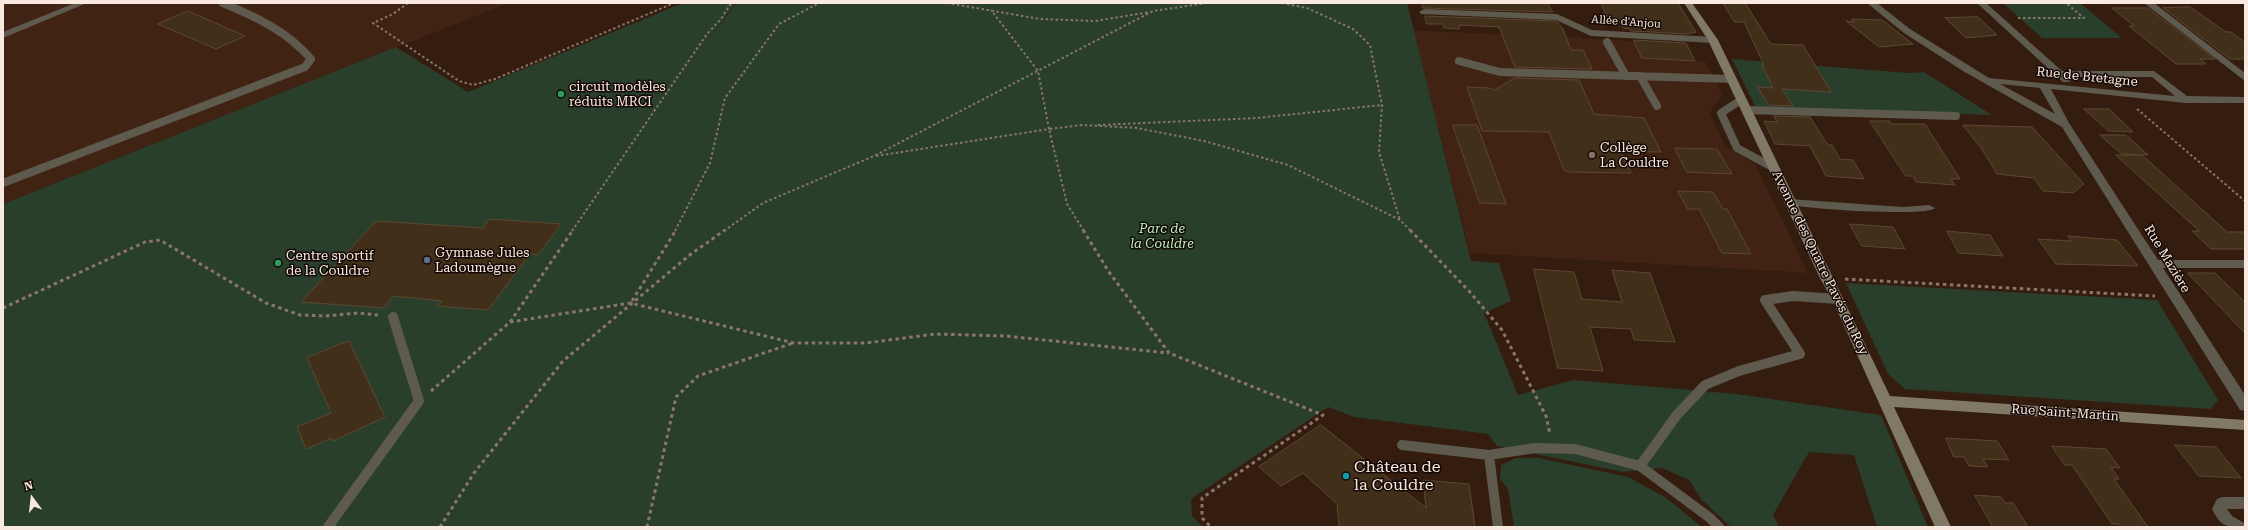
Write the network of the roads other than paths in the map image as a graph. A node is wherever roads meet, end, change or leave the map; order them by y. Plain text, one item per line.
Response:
1 (84, 3) edge
2 (223, 3) edge
3 (1490, 3) edge
4 (1688, 3) edge
5 (1871, 3) edge
6 (1981, 3) edge
7 (2148, 3) edge
8 (1424, 12) dead end
9 (1493, 14) junction
10 (3, 27) edge
11 (16, 29) junction
12 (3, 35) edge
13 (1713, 40) junction
14 (1607, 42) dead end
15 (1459, 61) dead end
16 (2061, 74) junction
17 (1626, 76) junction
18 (1640, 76) junction
19 (2245, 78) edge
20 (1732, 79) junction
21 (1985, 79) junction
22 (2044, 86) junction
23 (2074, 89) junction
24 (1742, 100) junction
25 (2186, 100) junction
26 (2244, 101) edge
27 (1657, 106) dead end
28 (1746, 110) junction
29 (1956, 116) dead end
30 (2066, 125) junction
31 (1774, 168) junction
32 (3, 183) edge
33 (1790, 202) junction
34 (1928, 208) dead end
35 (2154, 264) junction
36 (2245, 264) edge
37 (1838, 299) junction
38 (393, 317) road end
39 (1884, 402) junction
40 (2245, 406) edge
41 (2243, 427) edge
42 (1402, 445) dead end
43 (1489, 455) junction
44 (1640, 466) junction
45 (2245, 503) edge
46 (328, 527) edge
47 (1498, 527) edge
48 (1719, 527) edge
49 (1943, 527) edge
50 (2239, 527) edge

1 - 11 street
2 - 32 lane
3 - 9 street
4 - 13 street, Avenue des Quatre Pavés du Roy
5 - 21 street, Rue Mazière
6 - 16 street
7 - 19 street
8 - 9 street, Allée d'Anjou
9 - 13 street, Allée d'Anjou
10 - 11 street
11 - 12 street
13 - 20 street, Avenue des Quatre Pavés du Roy
14 - 17 lane
15 - 17 lane
16 - 23 street
16 - 25 street, Rue de Bretagne
17 - 18 lane
18 - 20 lane
18 - 27 lane
20 - 24 street, Avenue des Quatre Pavés du Roy
21 - 22 street, Rue de Bretagne
21 - 30 street, Rue Mazière
22 - 23 street, Rue de Bretagne
22 - 30 street, Rue Mazière
23 - 25 street, Rue de Bretagne
24 - 28 street, Avenue des Quatre Pavés du Roy
24 - 31 lane
25 - 26 street, Rue de Bretagne
28 - 29 lane
28 - 31 street, Avenue des Quatre Pavés du Roy
30 - 35 street, Rue Mazière
31 - 33 street, Avenue des Quatre Pavés du Roy
33 - 34 street
33 - 37 street, Avenue des Quatre Pavés du Roy
35 - 36 street
35 - 40 street, Rue Mazière
37 - 39 street, Avenue des Quatre Pavés du Roy
37 - 44 lane
38 - 46 lane
39 - 41 street, Rue Saint-Martin
39 - 49 street, Avenue des Quatre Pavés du Roy
42 - 43 lane
43 - 44 lane
43 - 47 lane
44 - 48 lane
45 - 50 street

